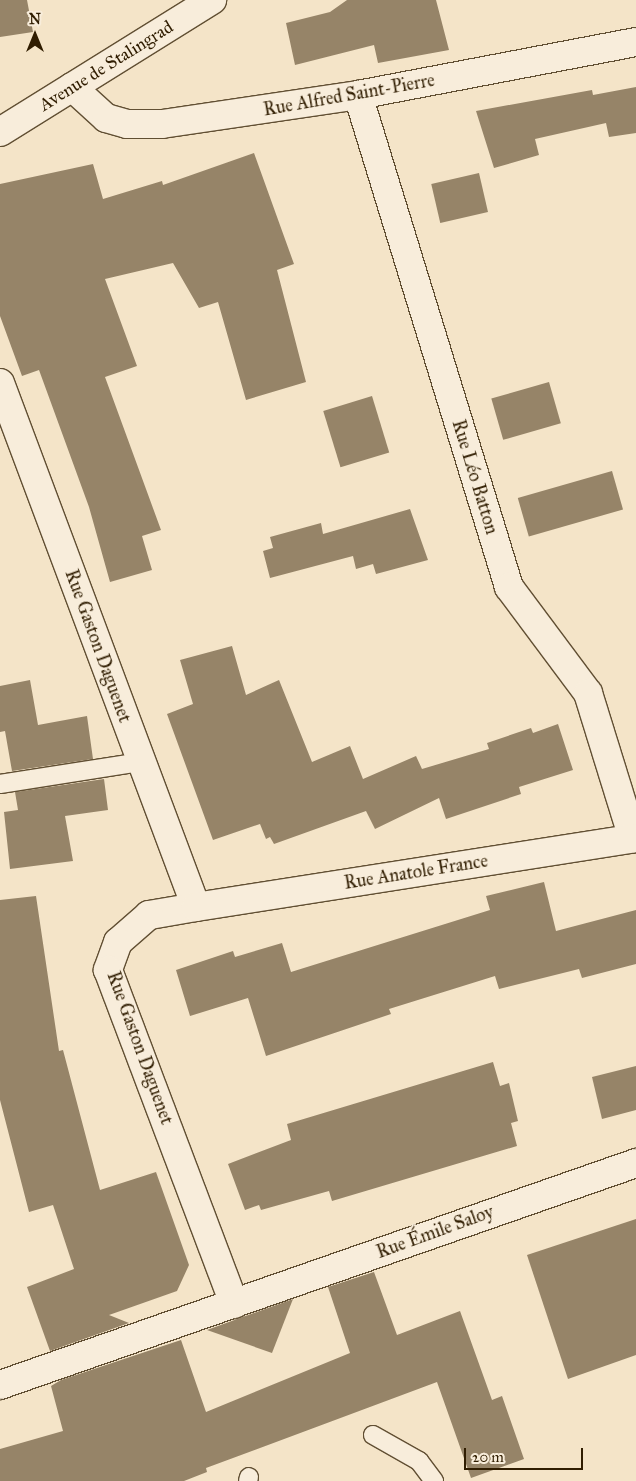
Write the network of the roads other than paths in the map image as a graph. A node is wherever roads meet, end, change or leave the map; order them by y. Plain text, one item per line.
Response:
1 (212, 0) edge
2 (636, 42) edge
3 (72, 87) junction
4 (358, 95) junction
5 (0, 132) edge
6 (0, 383) edge
7 (142, 762) junction
8 (0, 784) edge
9 (634, 838) edge
10 (196, 907) junction
11 (636, 1163) edge
12 (234, 1304) junction
13 (0, 1385) edge
14 (373, 1435) dead end
15 (434, 1481) edge

1 - 3 street, Avenue de Stalingrad
2 - 4 street, Rue Alfred Saint-Pierre
3 - 4 street, Rue Alfred Saint-Pierre
3 - 5 street, Avenue de Stalingrad
4 - 9 street, Rue Léo Batton
6 - 7 street, Rue Gaston Daguenet
7 - 8 lane
7 - 10 street, Rue Gaston Daguenet
9 - 10 street, Rue Anatole France
10 - 12 street, Rue Gaston Daguenet
11 - 12 street, Rue Émile Saloy
12 - 13 street
14 - 15 lane

